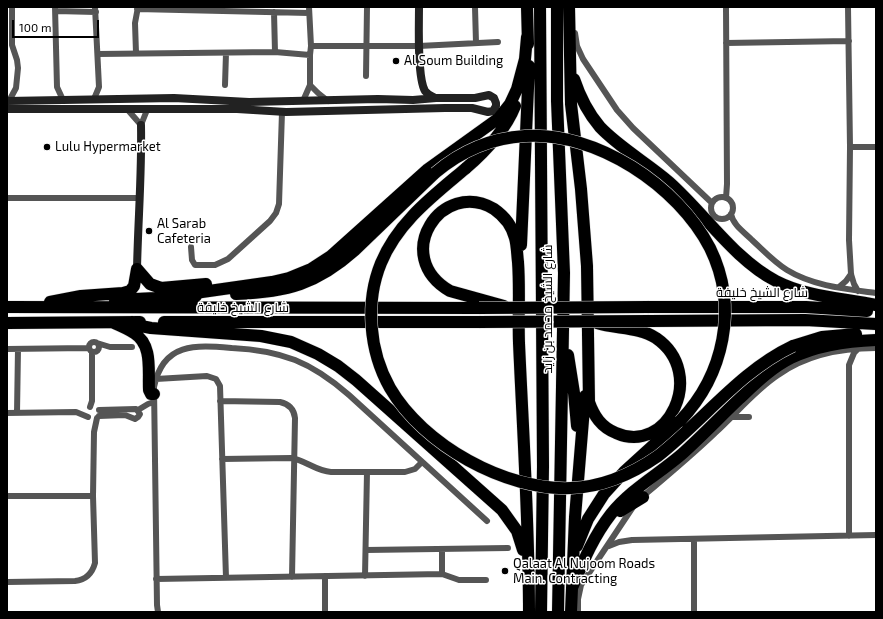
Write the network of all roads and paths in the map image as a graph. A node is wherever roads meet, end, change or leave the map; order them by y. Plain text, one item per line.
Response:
1 (12, 7) edge
2 (367, 7) edge
3 (419, 7) edge
4 (475, 7) edge
5 (527, 7) edge
6 (540, 7) edge
7 (557, 7) edge
8 (569, 7) edge
9 (575, 7) edge
10 (726, 7) edge
11 (848, 7) edge
12 (137, 8) edge
13 (178, 8) edge
14 (56, 9) edge
15 (220, 9) edge
16 (262, 9) edge
17 (96, 10) edge
18 (309, 10) edge
19 (274, 12) junction
20 (848, 41) junction
21 (498, 42) dead end
22 (528, 42) junction
23 (476, 43) junction
24 (726, 43) junction
25 (367, 45) junction
26 (312, 46) junction
27 (419, 46) junction
28 (10, 51) edge
29 (226, 52) junction
30 (275, 52) junction
31 (136, 53) junction
32 (98, 54) junction
33 (310, 55) junction
34 (571, 65) junction
35 (366, 76) dead end
36 (422, 82) junction
37 (225, 85) dead end
38 (310, 85) junction
39 (57, 87) junction
40 (99, 87) junction
41 (16, 88) junction
42 (436, 98) junction
43 (94, 99) junction
44 (106, 99) junction
45 (52, 100) junction
46 (63, 100) junction
47 (413, 100) junction
48 (8, 101) edge
49 (22, 101) junction
50 (303, 101) junction
51 (328, 101) junction
52 (7, 109) edge
53 (127, 109) junction
54 (147, 110) junction
55 (257, 110) junction
56 (282, 112) junction
57 (141, 125) junction
58 (850, 147) junction
59 (876, 147) edge
60 (7, 198) edge
61 (140, 198) junction
62 (726, 198) junction
63 (712, 203) junction
64 (731, 214) junction
65 (356, 234) junction
66 (191, 247) dead end
67 (137, 269) junction
68 (519, 272) junction
69 (851, 274) junction
70 (839, 287) junction
71 (858, 290) junction
72 (876, 293) edge
73 (188, 296) junction
74 (479, 304) junction
75 (876, 305) edge
76 (7, 307) edge
77 (37, 307) junction
78 (93, 308) junction
79 (876, 312) edge
80 (112, 321) junction
81 (592, 321) junction
82 (132, 322) junction
83 (7, 323) edge
84 (876, 324) edge
85 (563, 331) junction
86 (876, 335) edge
87 (876, 340) edge
88 (97, 344) junction
89 (132, 347) dead end
90 (588, 347) junction
91 (110, 348) junction
92 (876, 348) edge
93 (7, 349) edge
94 (18, 349) junction
95 (858, 349) junction
96 (93, 351) junction
97 (839, 351) junction
98 (849, 365) junction
99 (156, 379) junction
100 (154, 398) junction
101 (220, 401) junction
102 (743, 406) junction
103 (89, 407) junction
104 (76, 412) junction
105 (7, 413) edge
106 (17, 413) junction
107 (98, 415) junction
108 (88, 417) junction
109 (733, 417) junction
110 (94, 432) junction
111 (222, 459) junction
112 (294, 459) junction
113 (422, 462) junction
114 (578, 470) junction
115 (367, 472) junction
116 (7, 496) edge
117 (93, 496) junction
118 (643, 497) junction
119 (487, 521) dead end
120 (604, 524) junction
121 (618, 530) junction
122 (876, 535) edge
123 (849, 536) junction
124 (694, 539) junction
125 (632, 540) junction
126 (608, 547) junction
127 (508, 548) dead end
128 (442, 549) junction
129 (366, 550) junction
130 (573, 560) junction
131 (528, 568) junction
132 (442, 574) junction
133 (325, 576) junction
134 (365, 576) junction
135 (292, 577) junction
136 (226, 578) junction
137 (156, 579) junction
138 (486, 580) dead end
139 (7, 582) edge
140 (572, 588) junction
141 (156, 612) edge
142 (325, 612) edge
143 (529, 612) edge
144 (541, 612) edge
145 (558, 612) edge
146 (571, 612) edge
147 (578, 612) edge
148 (694, 612) edge

1 - 28 street
2 - 25 street
3 - 27 street
4 - 23 street
5 - 22 highway
6 - 144 highway, شارع الشيخ محمد بن زايد
7 - 85 highway, شارع الشيخ محمد بن زايد
8 - 34 highway
9 - 63 street
10 - 24 street
11 - 20 street
12 - 13 street
12 - 31 street
13 - 15 street
14 - 17 street
14 - 39 street
15 - 16 street
16 - 19 street
17 - 32 street
18 - 19 street
18 - 26 street
19 - 30 street
20 - 24 street
20 - 58 street
21 - 23 street
22 - 65 highway
22 - 68 highway
22 - 86 highway, bridge
23 - 27 street
24 - 62 street
25 - 26 street
25 - 27 street
25 - 35 street
26 - 33 street
27 - 36 street
28 - 41 street
29 - 30 street
29 - 31 street
29 - 37 street
30 - 33 street
31 - 32 street
32 - 40 street
33 - 38 street
34 - 75 highway
34 - 90 highway
36 - 42 street
36 - 47 street
38 - 50 street
38 - 51 street
39 - 45 street
39 - 46 street
40 - 43 street
40 - 44 street
41 - 48 street
41 - 49 street
42 - 47 street
42 - 56 street
43 - 44 street
43 - 46 street
44 - 50 street
45 - 46 street
45 - 49 street
47 - 51 street
48 - 49 street
50 - 51 street
51 - 55 street
52 - 53 street
53 - 54 street
53 - 57 street
54 - 55 street
54 - 57 street
55 - 56 street
56 - 66 street
57 - 61 street
58 - 59 street
58 - 69 street
60 - 61 street
61 - 67 street
62 - 63 street
62 - 64 street
63 - 64 street
64 - 70 street
65 - 67 highway
65 - 73 highway
67 - 77 highway
68 - 74 highway
68 - 131 highway
69 - 70 street
69 - 71 street
70 - 71 street
71 - 72 street
73 - 78 highway
73 - 130 highway, bridge
74 - 78 highway, شارع الشيخ خليفة
74 - 79 highway, شارع الشيخ خليفة, bridge
76 - 77 highway, شارع الشيخ خليفة
77 - 78 highway, شارع الشيخ خليفة
80 - 82 highway, شارع الشيخ خليفة
80 - 83 highway, شارع الشيخ خليفة
80 - 100 highway
81 - 82 highway, شارع الشيخ خليفة, bridge
81 - 84 highway, شارع الشيخ خليفة, bridge
81 - 90 highway, bridge
82 - 131 highway
85 - 114 highway
85 - 145 highway, شارع الشيخ محمد بن زايد
87 - 120 highway
88 - 91 street
88 - 96 street
88 - 96 street
89 - 91 street
90 - 114 highway
91 - 96 street
92 - 95 street
93 - 94 street
94 - 96 street
94 - 106 street
95 - 97 street
95 - 98 street
96 - 103 street
97 - 98 street
97 - 102 street
98 - 123 street
99 - 100 street
99 - 101 street
99 - 113 street
100 - 107 street
100 - 137 street
101 - 111 street
101 - 112 street
102 - 109 street
102 - 109 street
103 - 104 street
103 - 107 street
103 - 108 street
104 - 106 street
104 - 108 street
105 - 106 street
107 - 108 street
107 - 110 street
108 - 110 street
109 - 118 street
110 - 117 street
111 - 112 street
111 - 136 street
112 - 115 street
112 - 135 street
113 - 115 street
113 - 119 street
114 - 130 highway
115 - 129 street
116 - 117 street
117 - 139 street
118 - 120 highway
118 - 121 street
120 - 140 highway
121 - 125 street
121 - 126 street
122 - 123 street
123 - 124 street
124 - 125 street
124 - 148 street
125 - 126 street
126 - 147 street
127 - 128 street
128 - 129 street
128 - 132 street
129 - 134 street
130 - 140 highway
131 - 143 highway
132 - 134 street
132 - 138 street
133 - 134 street
133 - 135 street
133 - 142 street
135 - 136 street
136 - 137 street
137 - 141 street
140 - 146 highway

